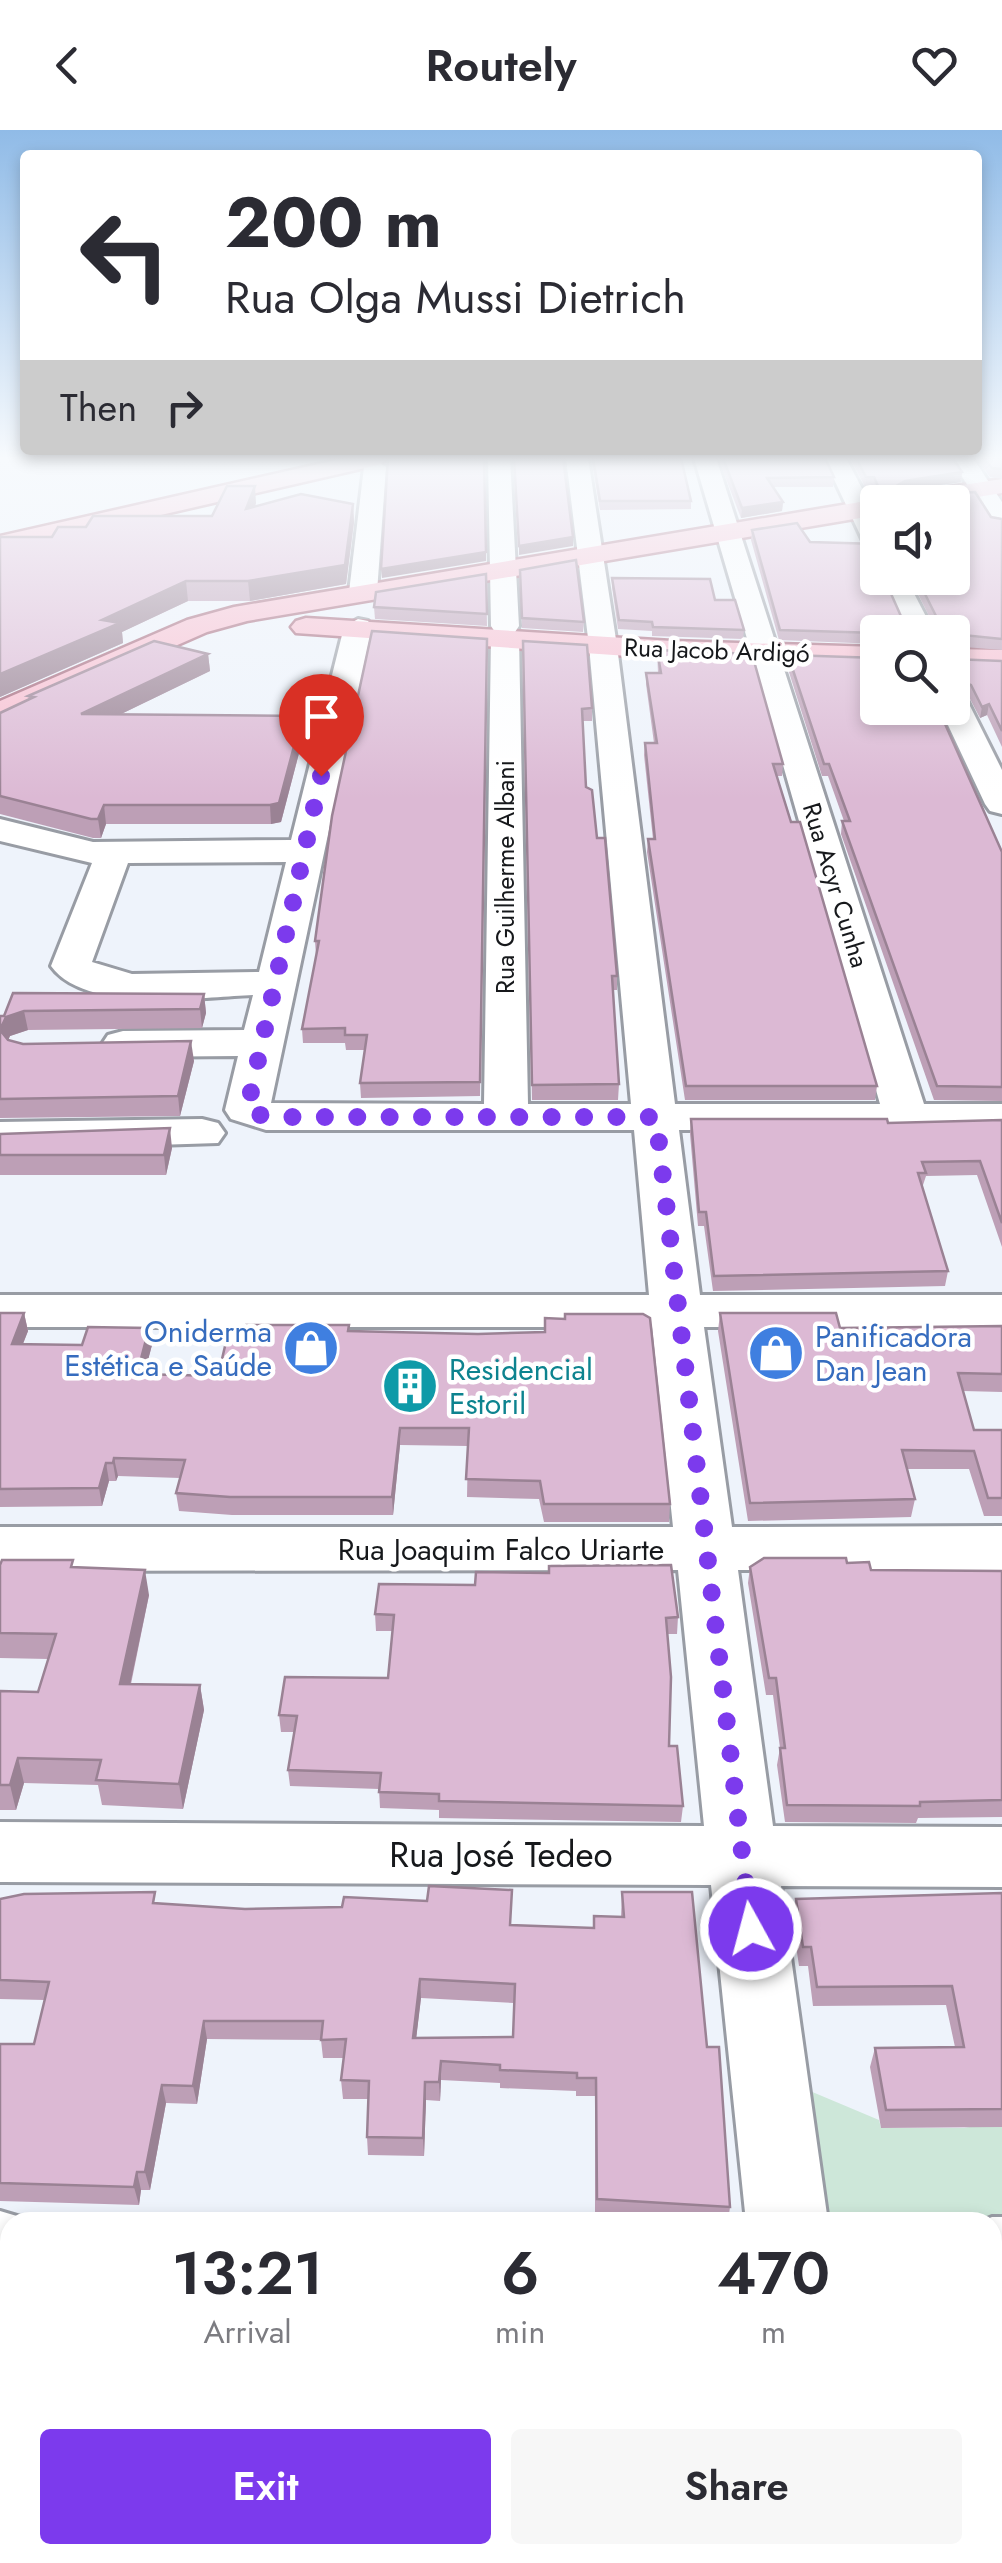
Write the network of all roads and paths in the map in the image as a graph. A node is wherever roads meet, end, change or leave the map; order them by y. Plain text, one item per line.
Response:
1 (365, 572) edge
2 (495, 572) edge
3 (504, 572) edge
4 (594, 572) edge
5 (740, 572) edge
6 (360, 611) junction
7 (505, 632) junction
8 (602, 640) junction
9 (860, 644) edge
10 (970, 646) edge
11 (764, 647) junction
12 (1002, 647) edge
13 (860, 655) edge
14 (970, 658) edge
15 (1002, 659) edge
16 (0, 712) edge
17 (964, 725) edge
18 (1002, 804) edge
19 (0, 830) edge
20 (303, 851) junction
21 (114, 854) junction
22 (254, 983) dead end
23 (243, 1043) junction
24 (87, 1045) edge
25 (506, 1116) junction
26 (906, 1116) junction
27 (656, 1117) junction
28 (1002, 1117) edge
29 (0, 1136) edge
30 (0, 1311) edge
31 (676, 1311) junction
32 (1002, 1312) edge
33 (706, 1548) junction
34 (1002, 1548) edge
35 (0, 1549) edge
36 (0, 1852) edge
37 (742, 1856) junction
38 (1002, 1857) edge
39 (785, 2212) edge

1 - 6 street
2 - 6 main road
3 - 7 street, Rua Guilherme Albani
4 - 8 street
5 - 11 street, Rua Acyr Cunha
6 - 7 main road, Rua Jacob Ardigó
6 - 16 main road, Rua Jacob Ardigó
6 - 20 street
7 - 8 main road, Rua Jacob Ardigó
7 - 25 street, Rua Guilherme Albani
8 - 11 main road, Rua Jacob Ardigó
8 - 27 street
9 - 11 main road, Rua Jacob Ardigó
10 - 12 main road
11 - 13 main road, Rua Jacob Ardigó
11 - 26 street, Rua Acyr Cunha
14 - 15 main road
17 - 18 street
19 - 21 street
20 - 21 street
20 - 23 street
21 - 22 street
23 - 24 street
23 - 25 street
23 - 29 street
25 - 27 street
26 - 27 street
26 - 28 street
27 - 31 street
30 - 31 street
31 - 32 street
31 - 33 street
33 - 34 street, Rua Joaquim Falco Uriarte
33 - 35 street, Rua Joaquim Falco Uriarte
33 - 37 street
36 - 37 street, Rua José Tedeo
37 - 38 street, Rua José Tedeo
37 - 39 street

